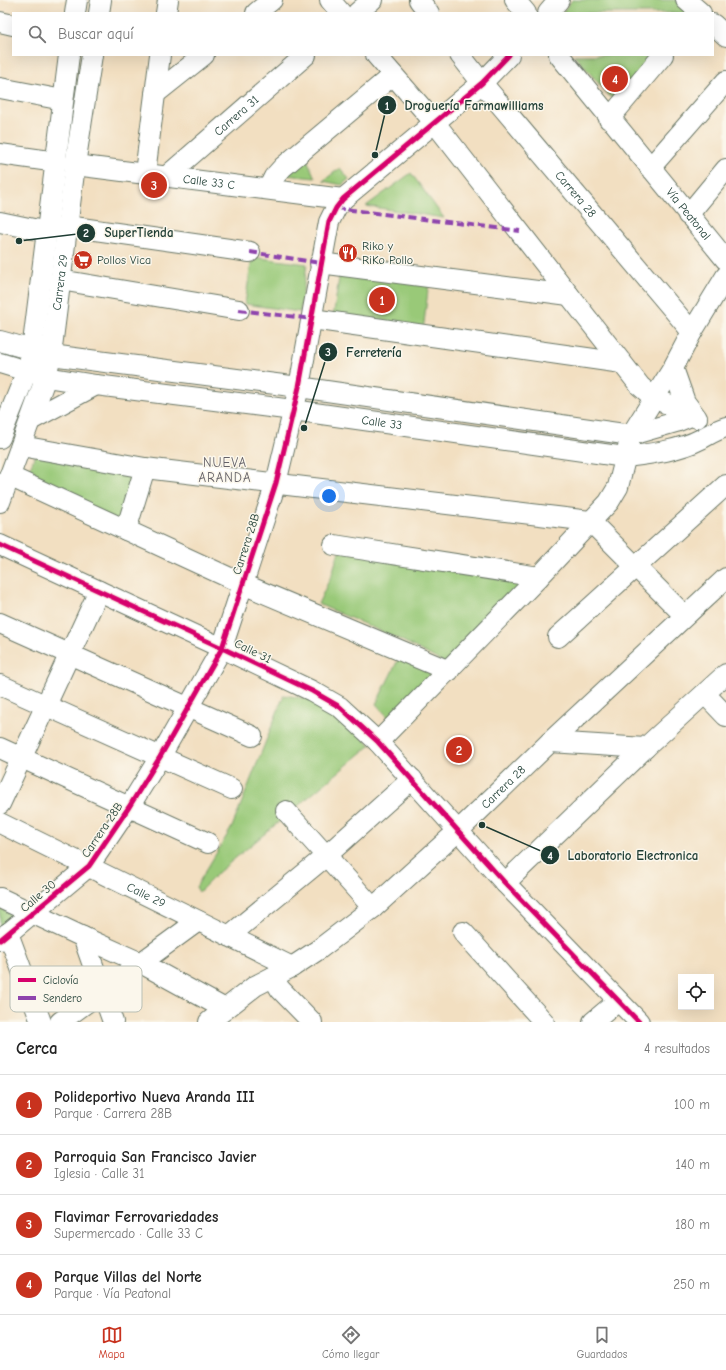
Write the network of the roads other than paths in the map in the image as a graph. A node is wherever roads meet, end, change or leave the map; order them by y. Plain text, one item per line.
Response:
1 (77, 0) edge
2 (101, 0) edge
3 (168, 0) edge
4 (330, 0) edge
5 (372, 0) edge
6 (419, 0) edge
7 (515, 0) edge
8 (75, 12) edge
9 (98, 12) edge
10 (166, 12) edge
11 (340, 12) edge
12 (357, 12) edge
13 (428, 12) edge
14 (525, 12) edge
15 (0, 22) edge
16 (12, 25) edge
17 (714, 25) edge
18 (726, 36) edge
19 (69, 56) edge
20 (92, 56) edge
21 (160, 56) edge
22 (203, 56) edge
23 (377, 56) edge
24 (461, 56) edge
25 (508, 56) edge
26 (560, 56) edge
27 (662, 56) edge
28 (301, 57) edge
29 (393, 74) junction
30 (726, 81) edge
31 (482, 83) junction
32 (0, 88) edge
33 (155, 94) junction
34 (63, 100) junction
35 (609, 119) junction
36 (435, 123) junction
37 (0, 154) edge
38 (66, 164) junction
39 (650, 168) junction
40 (726, 169) edge
41 (145, 173) junction
42 (168, 176) junction
43 (268, 189) junction
44 (343, 199) junction
45 (688, 215) junction
46 (0, 222) edge
47 (68, 226) junction
48 (48, 232) junction
49 (250, 252) dead end
50 (726, 260) edge
51 (320, 263) junction
52 (726, 276) edge
53 (60, 280) junction
54 (569, 295) junction
55 (239, 310) dead end
56 (312, 319) junction
57 (692, 332) junction
58 (0, 341) edge
59 (42, 353) junction
60 (0, 363) edge
61 (622, 363) junction
62 (673, 368) junction
63 (26, 371) junction
64 (46, 377) junction
65 (96, 385) junction
66 (299, 387) junction
67 (654, 398) junction
68 (293, 410) junction
69 (693, 415) junction
70 (31, 420) junction
71 (721, 432) edge
72 (630, 435) junction
73 (0, 438) edge
74 (21, 446) junction
75 (624, 457) junction
76 (145, 468) junction
77 (10, 476) junction
78 (276, 483) junction
79 (726, 486) edge
80 (0, 502) edge
81 (590, 521) junction
82 (126, 530) junction
83 (334, 545) dead end
84 (0, 546) edge
85 (636, 567) junction
86 (539, 577) junction
87 (726, 578) edge
88 (243, 584) junction
89 (99, 591) junction
90 (684, 615) junction
91 (0, 623) edge
92 (558, 638) dead end
93 (222, 648) junction
94 (70, 654) junction
95 (449, 671) junction
96 (726, 674) edge
97 (0, 685) edge
98 (705, 694) junction
99 (46, 706) junction
100 (189, 708) junction
101 (726, 716) edge
102 (252, 736) dead end
103 (378, 742) junction
104 (550, 742) junction
105 (0, 748) edge
106 (645, 748) junction
107 (160, 757) junction
108 (21, 758) junction
109 (412, 779) junction
110 (232, 789) dead end
111 (0, 804) edge
112 (129, 807) junction
113 (286, 811) dead end
114 (0, 823) edge
115 (458, 831) junction
116 (208, 843) dead end
117 (326, 856) junction
118 (89, 866) junction
119 (505, 882) junction
120 (0, 898) edge
121 (373, 908) junction
122 (33, 914) junction
123 (198, 921) junction
124 (463, 932) dead end
125 (229, 936) junction
126 (4, 937) edge
127 (83, 938) junction
128 (141, 963) junction
129 (17, 966) edge
130 (93, 966) edge
131 (137, 966) edge
132 (292, 967) junction
133 (273, 977) junction
134 (618, 1001) junction
135 (225, 1009) junction
136 (37, 1012) edge
137 (74, 1012) edge
138 (109, 1012) edge
139 (41, 1022) edge
140 (60, 1022) edge
141 (113, 1022) edge
142 (209, 1022) edge
143 (312, 1022) edge
144 (544, 1022) edge
145 (593, 1022) edge
146 (639, 1022) edge

1 - 8 street
2 - 9 street
3 - 10 street
4 - 11 street
5 - 12 street
6 - 13 street
7 - 14 street
15 - 16 street
17 - 18 street
19 - 34 street, Carrera 29
20 - 38 street, Carrera 29
21 - 33 street
22 - 33 street
23 - 29 street
24 - 31 street, Carrera 28
25 - 31 street, Carrera 28B
26 - 35 street, Vía Peatonal
27 - 35 street
28 - 42 street, Carrera 31
29 - 36 street
29 - 43 street
30 - 39 street
31 - 36 street, Carrera 28B
31 - 57 street, Carrera 28
32 - 34 street
33 - 41 street
34 - 38 street, Carrera 29
35 - 39 street, Vía Peatonal
36 - 44 street, Carrera 28B
36 - 54 street
37 - 38 street, Calle 33 C
38 - 41 street, Calle 33 C
38 - 47 street, Carrera 29
38 - 48 street, Carrera 29
39 - 45 street, Vía Peatonal
40 - 45 street
41 - 42 street, Calle 33 C
42 - 43 street, Calle 33 C
43 - 44 street, Calle 33 C
44 - 51 street, Carrera 28B
45 - 50 street, Vía Peatonal
46 - 48 street
47 - 49 street
47 - 53 street, Carrera 29
48 - 59 street, Carrera 29
51 - 54 street
51 - 56 street, Carrera 28B
52 - 57 street
53 - 55 street
53 - 59 street, Carrera 29
54 - 61 street
56 - 61 street
56 - 66 street, Carrera 28B
57 - 62 street
58 - 59 street, Calle 33
59 - 63 street, Carrera 29
59 - 64 street, Carrera 29
59 - 66 street, Calle 33
60 - 63 street, Calle 33
61 - 67 street
62 - 67 street
62 - 69 street
63 - 64 street, Calle 33
63 - 73 street, Carrera 29
64 - 65 street, Calle 33
64 - 70 street, Carrera 29
65 - 68 street, Calle 33
65 - 70 street
66 - 68 street, Carrera 28B
66 - 72 street, Calle 33
67 - 69 street
67 - 72 street
68 - 75 street, Calle 33
68 - 78 street, Carrera 28B
69 - 71 street
69 - 72 street, Calle 33
70 - 74 street, Carrera 29
71 - 75 street, Calle 33
72 - 75 street
74 - 76 street
74 - 77 street, Carrera 29
75 - 81 street
76 - 78 street
76 - 82 street
77 - 80 street, Carrera 29
77 - 82 street
78 - 81 street
78 - 88 street, Carrera 28B
79 - 85 street
81 - 85 street
81 - 86 street
82 - 88 street
83 - 86 street
84 - 89 street, Calle 31
85 - 90 street
85 - 92 street
86 - 95 street
87 - 90 street, Carrera 28
88 - 93 street, Carrera 28B
88 - 95 street
89 - 93 street, Calle 31
89 - 94 street
90 - 104 street, Carrera 28
91 - 94 street
93 - 100 street, Carrera 28B
93 - 103 street, Calle 31
94 - 99 street
94 - 100 street
95 - 103 street
96 - 98 street
97 - 99 street
98 - 101 street
98 - 106 street
99 - 107 street
99 - 108 street
100 - 102 street
100 - 107 street, Carrera 28B
103 - 109 street, Calle 31
104 - 106 street
104 - 115 street, Carrera 28
105 - 108 street
106 - 119 street
107 - 110 street
107 - 112 street, Carrera 28B
108 - 111 street
108 - 112 street
109 - 115 street, Calle 31
109 - 117 street
112 - 116 street
112 - 118 street, Carrera 28B
113 - 117 street
114 - 118 street, Calle 29
115 - 119 street, Calle 31
115 - 121 street, Carrera 28
117 - 121 street
117 - 125 street
118 - 122 street, Calle 30
118 - 123 street, Calle 29
119 - 134 street, Calle 31
120 - 122 street
121 - 132 street, Carrera 28
122 - 126 street, Calle 30
122 - 127 street
123 - 125 street, Calle 29
123 - 128 street
124 - 144 street
125 - 132 street, Calle 29
126 - 129 street
127 - 128 street
127 - 130 street
128 - 131 street
128 - 135 street
132 - 133 street, Carrera 28
133 - 135 street, Carrera 28
133 - 143 street
134 - 145 street
134 - 146 street, Calle 31
135 - 142 street, Carrera 28
136 - 139 street
137 - 140 street
138 - 141 street

